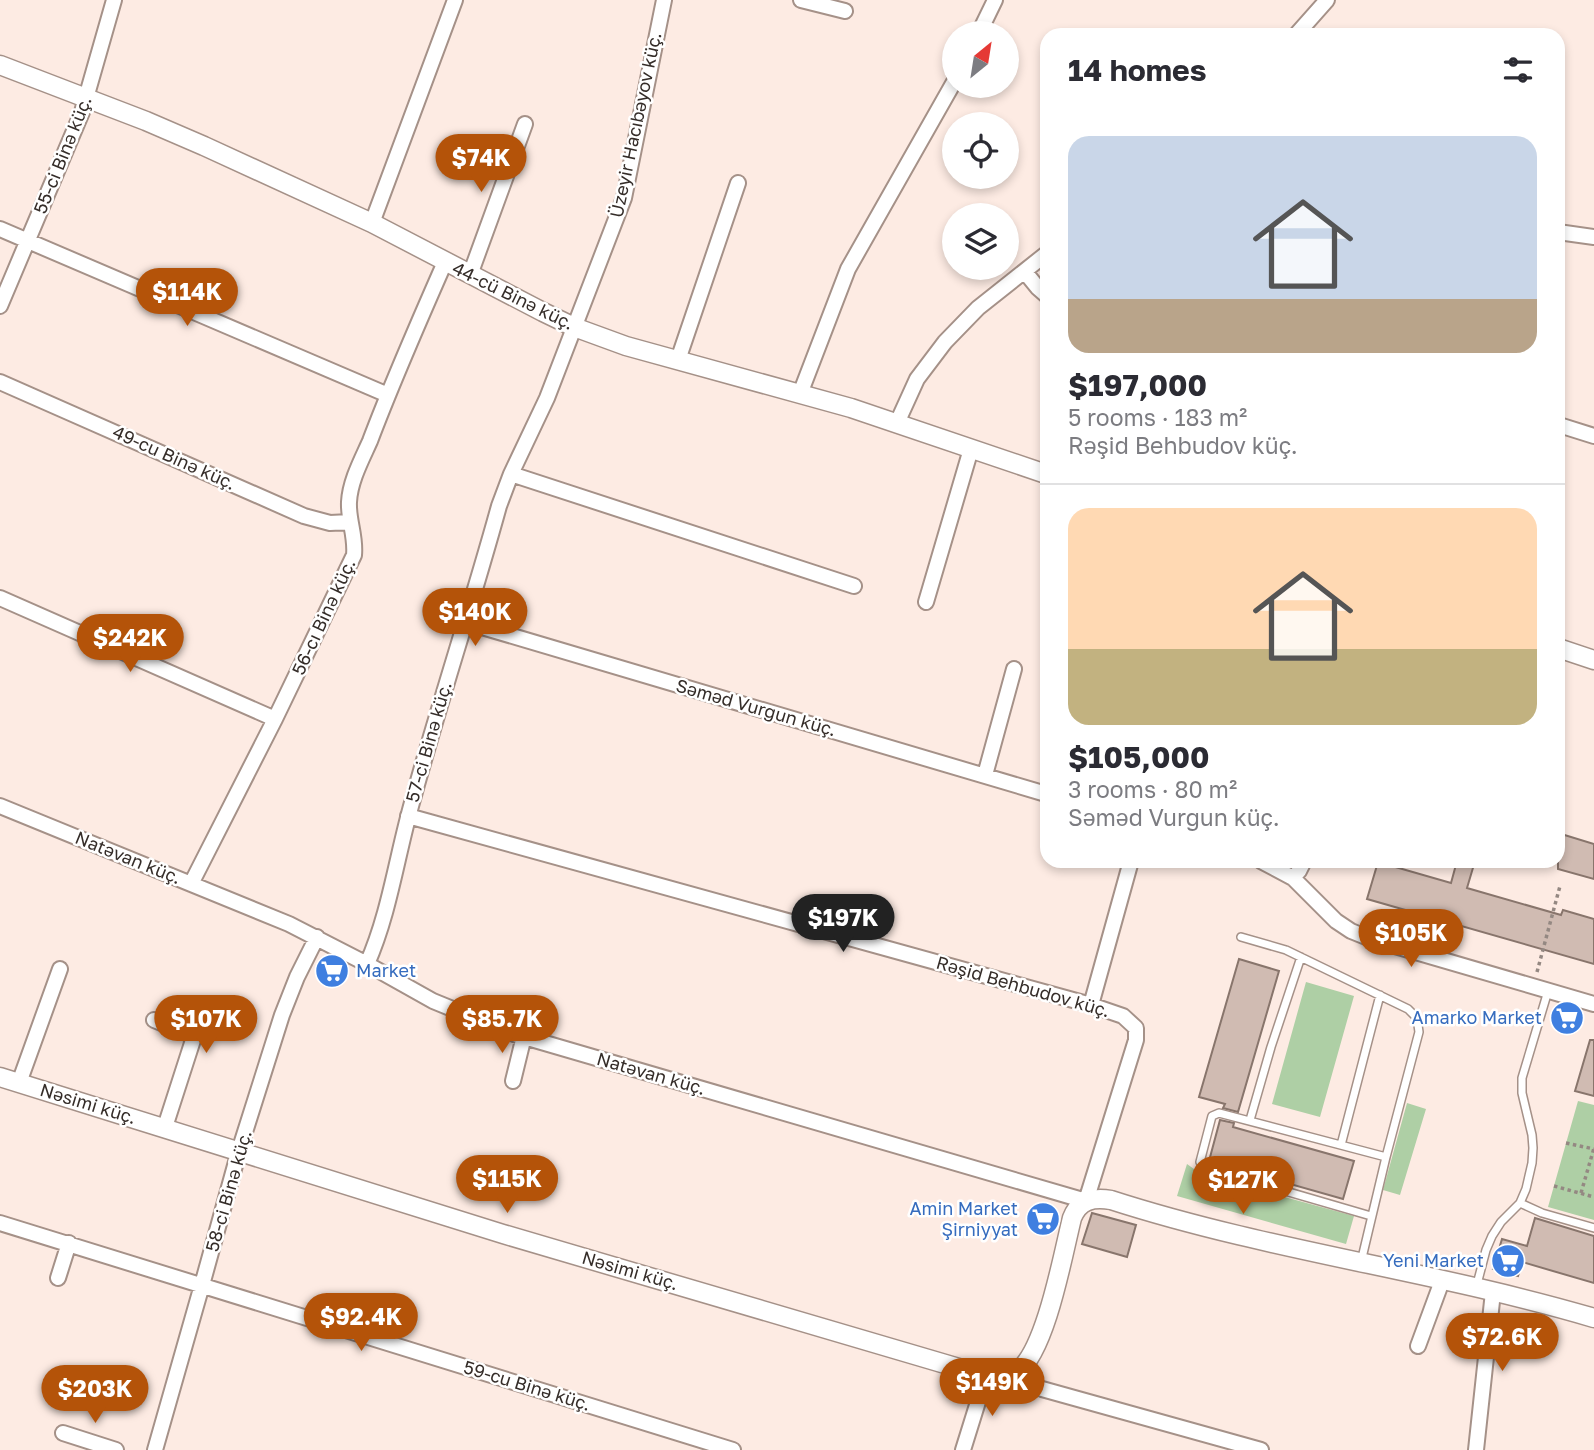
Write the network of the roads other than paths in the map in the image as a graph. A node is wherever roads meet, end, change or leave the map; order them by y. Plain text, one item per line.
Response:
1 (114, 0) edge
2 (455, 0) edge
3 (664, 0) edge
4 (801, 0) edge
5 (995, 0) edge
6 (1327, 0) edge
7 (845, 10) dead end
8 (985, 21) edge
9 (1302, 28) edge
10 (0, 65) edge
11 (87, 98) junction
12 (945, 98) edge
13 (525, 124) dead end
14 (738, 183) dead end
15 (372, 223) junction
16 (0, 229) edge
17 (1565, 233) edge
18 (1594, 237) edge
19 (28, 241) junction
20 (1040, 259) edge
21 (445, 261) junction
22 (1025, 272) junction
23 (470, 275) junction
24 (1040, 290) edge
25 (0, 306) edge
26 (575, 327) junction
27 (678, 360) junction
28 (0, 382) edge
29 (800, 394) junction
30 (388, 395) junction
31 (897, 423) junction
32 (1565, 427) edge
33 (1594, 436) edge
34 (971, 449) junction
35 (1040, 472) edge
36 (511, 474) junction
37 (350, 522) junction
38 (854, 586) dead end
39 (0, 598) edge
40 (926, 601) dead end
41 (465, 622) junction
42 (1565, 650) edge
43 (1594, 660) edge
44 (1014, 669) dead end
45 (275, 719) junction
46 (985, 775) junction
47 (1040, 791) edge
48 (0, 806) edge
49 (408, 816) junction
50 (1129, 868) edge
51 (1274, 868) edge
52 (1300, 868) edge
53 (1293, 878) junction
54 (191, 884) junction
55 (317, 937) junction
56 (1241, 937) dead end
57 (1301, 957) junction
58 (367, 964) junction
59 (60, 969) dead end
60 (1548, 991) junction
61 (1381, 995) junction
62 (1594, 1004) edge
63 (1091, 1005) junction
64 (154, 1020) dead end
65 (524, 1037) junction
66 (0, 1077) edge
67 (513, 1082) dead end
68 (19, 1083) junction
69 (1250, 1120) junction
70 (165, 1127) junction
71 (1341, 1144) junction
72 (239, 1151) junction
73 (1386, 1157) junction
74 (1086, 1201) junction
75 (1520, 1203) junction
76 (1371, 1216) junction
77 (0, 1223) edge
78 (1594, 1228) edge
79 (69, 1243) junction
80 (1360, 1263) junction
81 (58, 1278) dead end
82 (1442, 1281) junction
83 (202, 1285) junction
84 (1484, 1290) junction
85 (1594, 1318) edge
86 (1418, 1346) dead end
87 (1016, 1373) junction
88 (986, 1376) junction
89 (63, 1433) dead end
90 (116, 1450) edge
91 (155, 1450) edge
92 (733, 1450) edge
93 (963, 1450) edge
94 (1261, 1450) edge
95 (1476, 1450) edge

1 - 11 street, 55-ci Binə küç.
2 - 15 street
3 - 26 street, Üzeyir Hacıbəyov küç.
4 - 7 street
5 - 8 street
6 - 9 street
10 - 11 street, 44-cü Binə küç.
11 - 15 street, 44-cü Binə küç.
11 - 19 street, 55-ci Binə küç.
12 - 29 street
13 - 23 street
14 - 27 street
15 - 21 street, 44-cü Binə küç.
16 - 19 street
17 - 18 street
19 - 25 street, 55-ci Binə küç.
19 - 30 street
20 - 22 street
21 - 23 street, 44-cü Binə küç.
21 - 30 street, 56-cı Binə küç.
22 - 24 street
22 - 31 street
23 - 26 street, 44-cü Binə küç.
26 - 27 street, 44-cü Binə küç.
26 - 36 street, 57-ci Binə küç.
27 - 29 street, 44-cü Binə küç.
28 - 37 street, 49-cu Binə küç.
29 - 31 street, 44-cü Binə küç.
30 - 37 street, 56-cı Binə küç.
31 - 34 street, 44-cü Binə küç.
32 - 33 street
34 - 35 street, 44-cü Binə küç.
34 - 40 street
36 - 38 street
36 - 41 street, 57-ci Binə küç.
37 - 45 street, 56-cı Binə küç.
39 - 45 street
41 - 46 street, Səməd Vurğun küç.
41 - 49 street, 57-ci Binə küç.
42 - 43 street
44 - 46 street
45 - 54 street, 56-cı Binə küç.
46 - 47 street, Səməd Vurğun küç.
48 - 54 street, Natəvan küç.
49 - 58 street, 57-ci Binə küç.
49 - 63 street, Rəşid Behbudov küç.
50 - 63 street
51 - 53 street
52 - 53 street
53 - 60 street
54 - 55 street, Natəvan küç.
55 - 58 street, Natəvan küç.
55 - 72 street, 58-ci Binə küç.
56 - 57 lane
57 - 61 lane
57 - 69 lane
58 - 65 street, Natəvan küç.
59 - 68 street
60 - 62 street
60 - 75 lane
61 - 71 lane
61 - 73 lane
63 - 74 street, Rəşid Behbudov küç.
64 - 70 street
65 - 67 street
65 - 74 street, Natəvan küç.
66 - 68 street, Nəsimi küç.
68 - 70 street, Nəsimi küç.
69 - 71 lane
69 - 76 lane
70 - 72 street, Nəsimi küç.
71 - 73 lane
72 - 83 street, 58-ci Binə küç.
72 - 88 street, Nəsimi küç.
73 - 76 lane
74 - 80 street
74 - 87 street
75 - 78 lane
75 - 84 lane
76 - 80 lane
77 - 79 street, 59-cu Binə küç.
79 - 81 street
79 - 83 street, 59-cu Binə küç.
80 - 82 street
82 - 84 street
82 - 86 street
83 - 91 street, 58-ci Binə küç.
83 - 92 street, 59-cu Binə küç.
84 - 85 street
84 - 95 street
87 - 88 street, Nəsimi küç.
87 - 94 street
88 - 93 street
89 - 90 street

